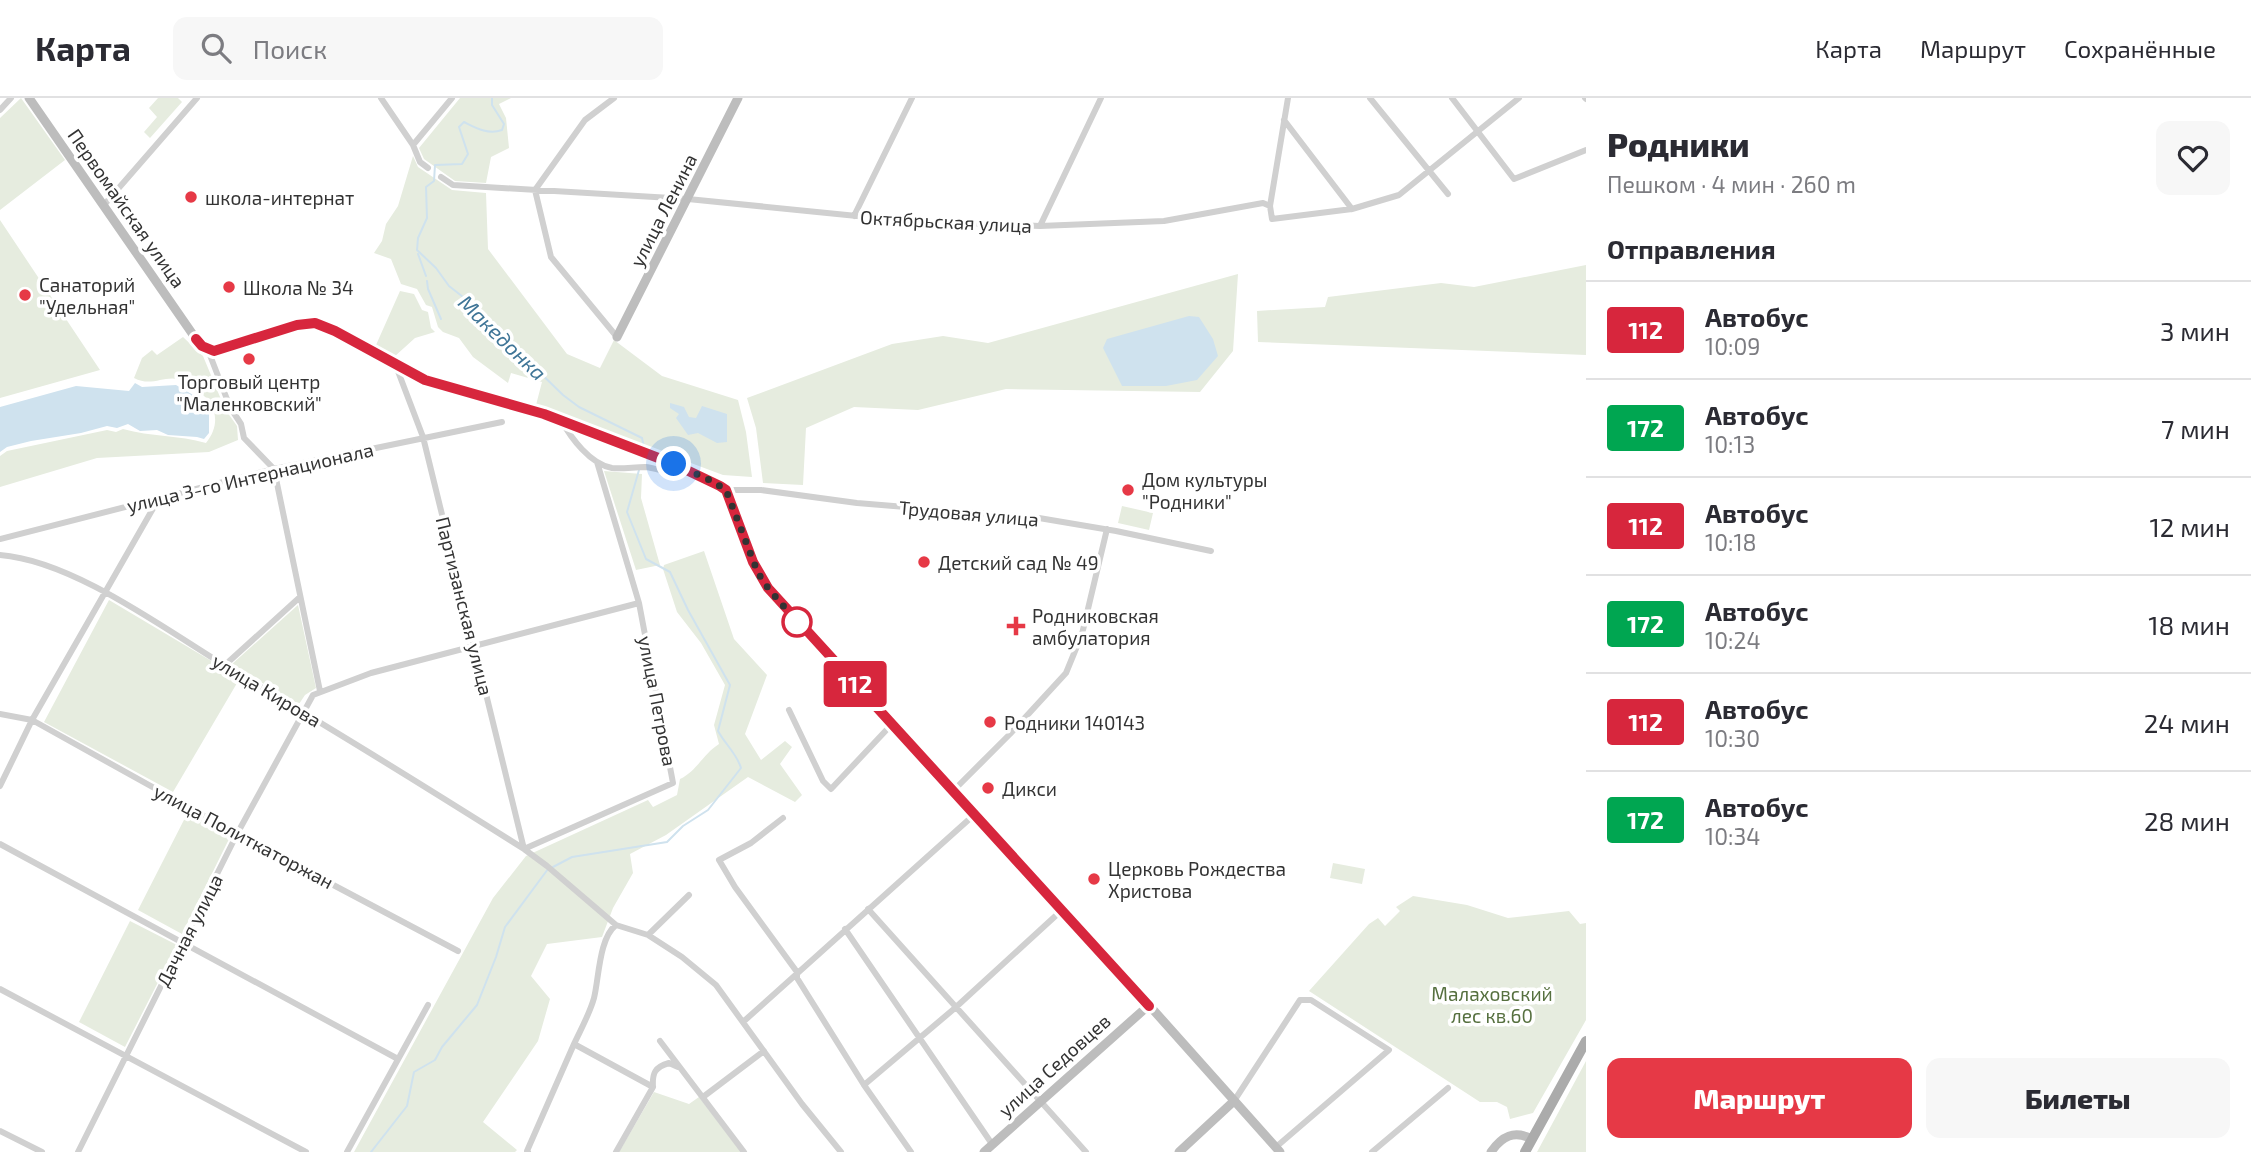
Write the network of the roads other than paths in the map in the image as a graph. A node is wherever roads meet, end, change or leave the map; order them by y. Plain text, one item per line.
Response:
1 (11, 98) edge
2 (29, 98) edge
3 (197, 98) edge
4 (381, 98) edge
5 (452, 98) edge
6 (614, 98) edge
7 (738, 98) edge
8 (912, 98) edge
9 (1101, 98) edge
10 (1288, 98) edge
11 (1370, 98) edge
12 (1452, 98) edge
13 (1519, 98) edge
14 (0, 110) edge
15 (1283, 121) junction
16 (1476, 130) junction
17 (413, 145) junction
18 (1586, 150) edge
19 (428, 168) dead end
20 (1430, 170) junction
21 (440, 177) dead end
22 (534, 190) junction
23 (1448, 194) dead end
24 (688, 199) junction
25 (104, 205) junction
26 (1270, 206) junction
27 (1352, 209) junction
28 (854, 216) junction
29 (1040, 226) junction
30 (617, 337) joint
31 (208, 350) junction
32 (396, 366) junction
33 (561, 421) junction
34 (502, 422) dead end
35 (423, 437) junction
36 (597, 462) junction
37 (274, 469) junction
38 (691, 471) junction
39 (726, 490) junction
40 (159, 498) junction
41 (1107, 529) junction
42 (0, 539) edge
43 (1210, 551) dead end
44 (0, 555) edge
45 (105, 593) junction
46 (300, 597) junction
47 (639, 603) junction
48 (476, 647) junction
49 (225, 665) junction
50 (320, 691) junction
51 (789, 710) dead end
52 (304, 711) junction
53 (0, 714) edge
54 (32, 720) junction
55 (892, 724) junction
56 (0, 786) edge
57 (953, 791) junction
58 (975, 814) junction
59 (783, 818) dead end
60 (237, 834) junction
61 (0, 844) edge
62 (524, 849) junction
63 (690, 895) dead end
64 (868, 909) junction
65 (1062, 910) junction
66 (616, 925) junction
67 (845, 929) junction
68 (648, 935) junction
69 (183, 942) junction
70 (458, 951) dead end
71 (797, 972) junction
72 (0, 989) edge
73 (428, 1005) dead end
74 (1149, 1006) junction
75 (955, 1008) junction
76 (743, 1022) junction
77 (921, 1037) junction
78 (660, 1041) dead end
79 (1586, 1041) edge
80 (574, 1044) junction
81 (764, 1051) junction
82 (126, 1055) junction
83 (398, 1059) junction
84 (679, 1068) junction
85 (864, 1085) junction
86 (653, 1087) junction
87 (1448, 1088) dead end
88 (703, 1097) junction
89 (1041, 1101) junction
90 (1234, 1101) junction
91 (0, 1131) edge
92 (1532, 1139) junction
93 (992, 1144) junction
94 (1278, 1150) edge
95 (42, 1152) edge
96 (78, 1152) edge
97 (306, 1152) edge
98 (347, 1152) edge
99 (528, 1152) edge
100 (616, 1152) edge
101 (744, 1152) edge
102 (841, 1152) edge
103 (911, 1152) edge
104 (985, 1152) edge
105 (1086, 1152) edge
106 (1179, 1152) edge
107 (1372, 1152) edge
108 (1490, 1152) edge
109 (1525, 1152) edge

1 - 14 street
2 - 25 main road, Первомайская улица
3 - 25 street
4 - 17 street
5 - 17 street
6 - 22 street
7 - 24 main road, улица Ленина
8 - 28 street
9 - 29 street
10 - 15 street
11 - 20 street
12 - 16 street
13 - 16 street, Октябрьская улица
15 - 26 street
15 - 27 street
16 - 18 street
16 - 20 street, Октябрьская улица
17 - 19 street
20 - 23 street
20 - 27 street, Октябрьская улица
21 - 22 street, Октябрьская улица
22 - 24 street, Октябрьская улица
22 - 30 street
24 - 28 street, Октябрьская улица
24 - 30 main road, улица Ленина
25 - 31 main road, Первомайская улица
26 - 27 street, Октябрьская улица
26 - 29 street, Октябрьская улица
28 - 29 street, Октябрьская улица
31 - 32 main road
31 - 37 street
32 - 33 main road
32 - 35 street, Партизанская улица
33 - 36 street
33 - 38 main road
34 - 35 street, улица 3-го Интернационала
35 - 37 street, улица 3-го Интернационала
35 - 48 street, Партизанская улица
36 - 38 street
36 - 47 street, улица Петрова
37 - 40 street, улица 3-го Интернационала
37 - 46 street
38 - 39 main road
39 - 41 street, Трудовая улица
39 - 55 main road
40 - 42 street, улица 3-го Интернационала
40 - 45 street
41 - 43 street, Трудовая улица
41 - 57 street
44 - 45 street, улица Кирова
45 - 49 street, улица Кирова
45 - 54 street
46 - 49 street
46 - 50 street
47 - 48 street
47 - 62 street, улица Петрова
48 - 50 street
48 - 62 street, Партизанская улица
49 - 52 street, улица Кирова
50 - 52 street, Дачная улица
51 - 55 street
52 - 60 street, Дачная улица
52 - 62 street, улица Кирова
53 - 54 street, улица Политкаторжан
54 - 56 street
54 - 60 street, улица Политкаторжан
55 - 57 main road
57 - 58 main road
58 - 64 street
58 - 65 main road
59 - 71 street
60 - 69 street, Дачная улица
60 - 70 street, улица Политкаторжан
61 - 69 street
62 - 66 street, улица Кирова
63 - 68 street
64 - 67 street
64 - 75 street
65 - 74 main road
65 - 75 street
66 - 68 street
66 - 80 street
67 - 71 street
67 - 77 street
68 - 76 street
69 - 82 street, Дачная улица
69 - 83 street
71 - 76 street
71 - 85 street
72 - 82 street
73 - 83 street
74 - 89 main road, улица Седовцев
74 - 90 main road
75 - 77 street
75 - 89 street
76 - 81 street
77 - 85 street
77 - 93 street
78 - 84 street
79 - 92 main road
80 - 86 street
80 - 99 street
81 - 88 street
81 - 102 street
82 - 96 street, Дачная улица
82 - 97 street
83 - 98 street
84 - 86 street
84 - 88 street
85 - 103 street
86 - 100 street
87 - 107 street
88 - 101 street
89 - 93 main road, улица Седовцев
89 - 105 street
90 - 94 main road
90 - 94 street
90 - 106 main road
91 - 95 street
92 - 108 main road
92 - 109 main road
93 - 104 main road, улица Седовцев

